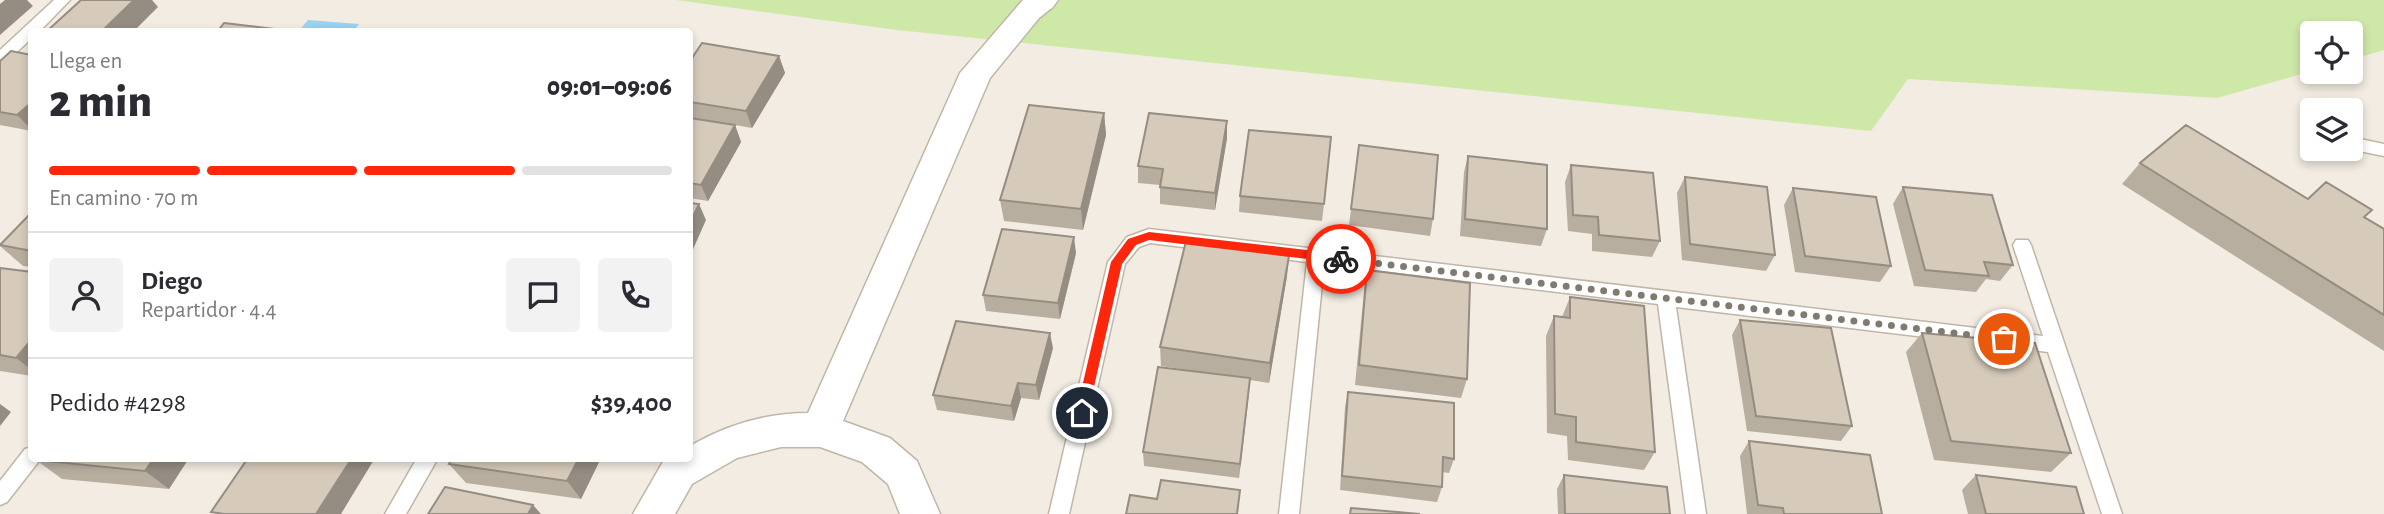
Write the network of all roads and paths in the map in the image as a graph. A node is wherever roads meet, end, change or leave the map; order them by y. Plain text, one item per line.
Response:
1 (64, 0) edge
2 (1044, 0) edge
3 (34, 28) edge
4 (28, 33) edge
5 (0, 59) edge
6 (2363, 146) edge
7 (2384, 150) edge
8 (2022, 245) dead end
9 (1315, 256) junction
10 (1666, 298) junction
11 (2056, 345) junction
12 (820, 430) junction
13 (28, 460) edge
14 (426, 462) edge
15 (0, 496) edge
16 (395, 514) edge
17 (653, 514) edge
18 (920, 514) edge
19 (1059, 514) edge
20 (1289, 514) edge
21 (1696, 514) edge
22 (2112, 514) edge

1 - 3 lane
2 - 12 street
4 - 5 lane
6 - 7 lane
8 - 11 lane
9 - 10 lane
9 - 19 lane
9 - 20 lane
10 - 11 lane
10 - 21 lane
11 - 22 lane
12 - 17 street
12 - 18 street
13 - 15 lane
14 - 16 lane

